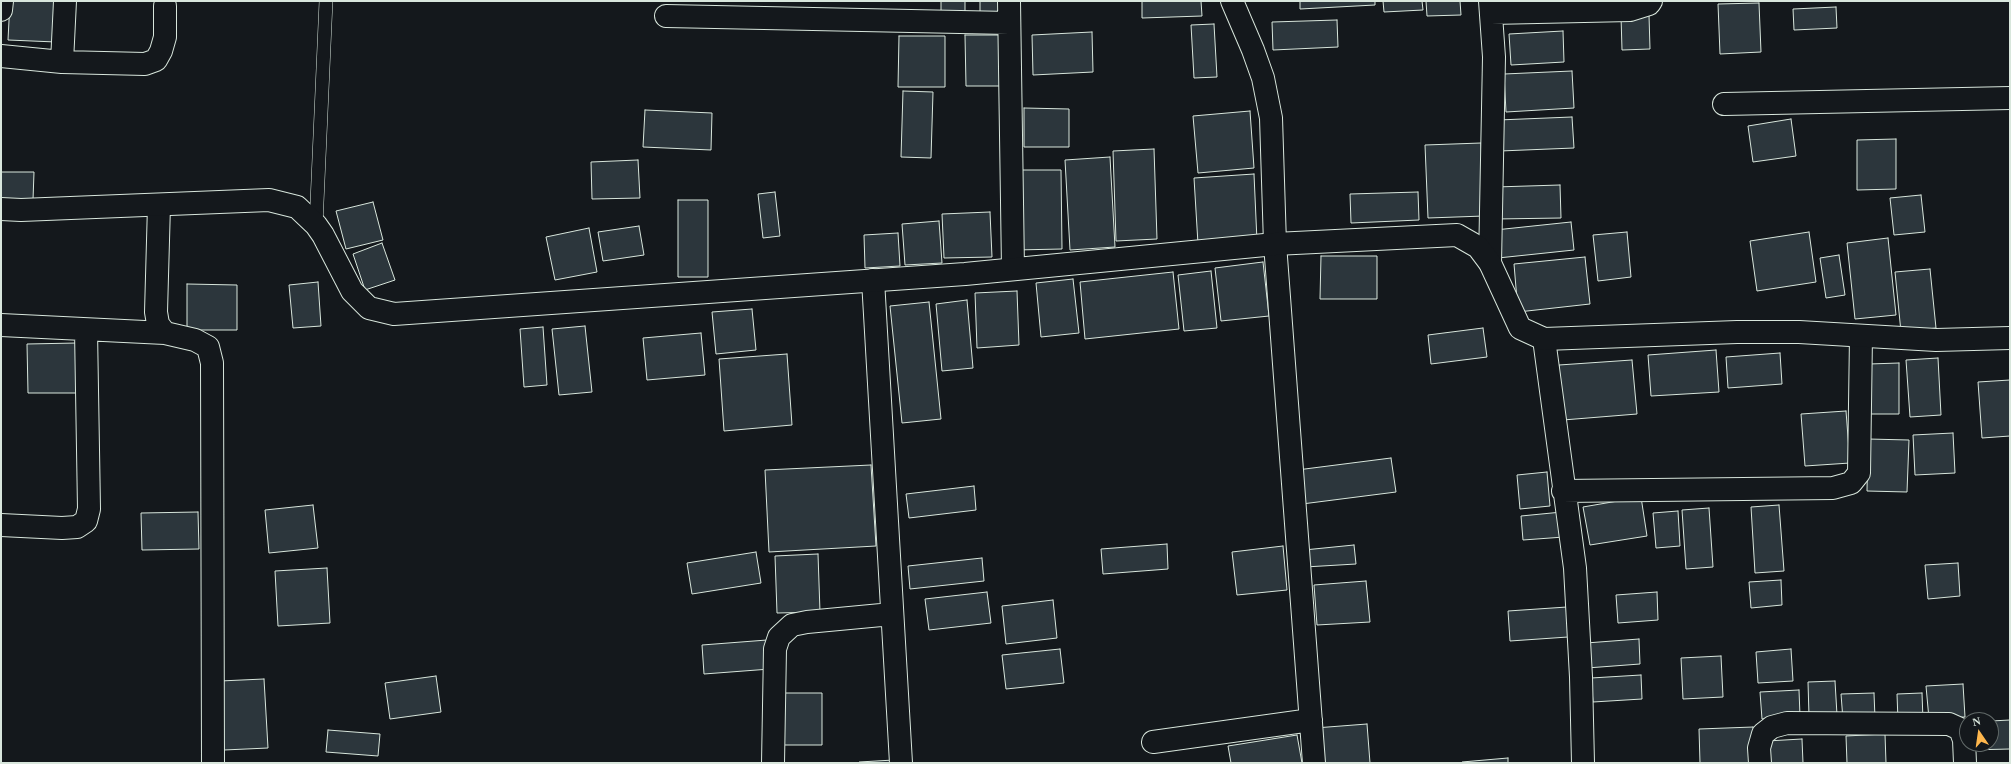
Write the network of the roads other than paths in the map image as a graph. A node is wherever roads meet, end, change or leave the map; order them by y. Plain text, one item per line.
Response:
1 (2, 1) edge
2 (65, 1) edge
3 (326, 1) edge
4 (1009, 1) edge
5 (1232, 1) edge
6 (1651, 1) edge
7 (165, 6) dead end
8 (1491, 7) edge
9 (1, 10) edge
10 (666, 16) dead end
11 (1009, 23) junction
12 (1, 56) edge
13 (62, 62) junction
14 (2010, 98) edge
15 (1724, 104) dead end
16 (159, 205) junction
17 (1, 209) edge
18 (316, 225) junction
19 (1275, 244) junction
20 (1490, 263) junction
21 (1013, 269) junction
22 (872, 280) junction
23 (1, 325) edge
24 (86, 330) junction
25 (165, 333) junction
26 (1861, 336) junction
27 (2010, 338) edge
28 (1544, 339) junction
29 (1563, 491) junction
30 (1, 525) edge
31 (892, 614) junction
32 (1311, 720) junction
33 (1153, 742) dead end
34 (213, 763) edge
35 (773, 763) edge
36 (900, 763) edge
37 (1314, 763) edge
38 (1583, 763) edge
39 (1760, 763) edge
40 (1965, 763) edge

1 - 9 street
2 - 13 street
3 - 18 lane
4 - 11 street
5 - 19 street
6 - 8 street
7 - 13 street
8 - 20 street
10 - 11 street
11 - 21 street
12 - 13 street
14 - 15 street
16 - 17 street
16 - 18 street
16 - 25 street
18 - 22 street
19 - 20 street
19 - 21 street
19 - 32 street
20 - 28 street
21 - 22 street
22 - 31 street
23 - 24 street
24 - 25 street
24 - 30 street
25 - 34 street
26 - 27 street
26 - 28 street
26 - 29 street
28 - 29 street
29 - 38 street
31 - 35 street
31 - 36 street
32 - 33 street
32 - 37 street
39 - 40 street

